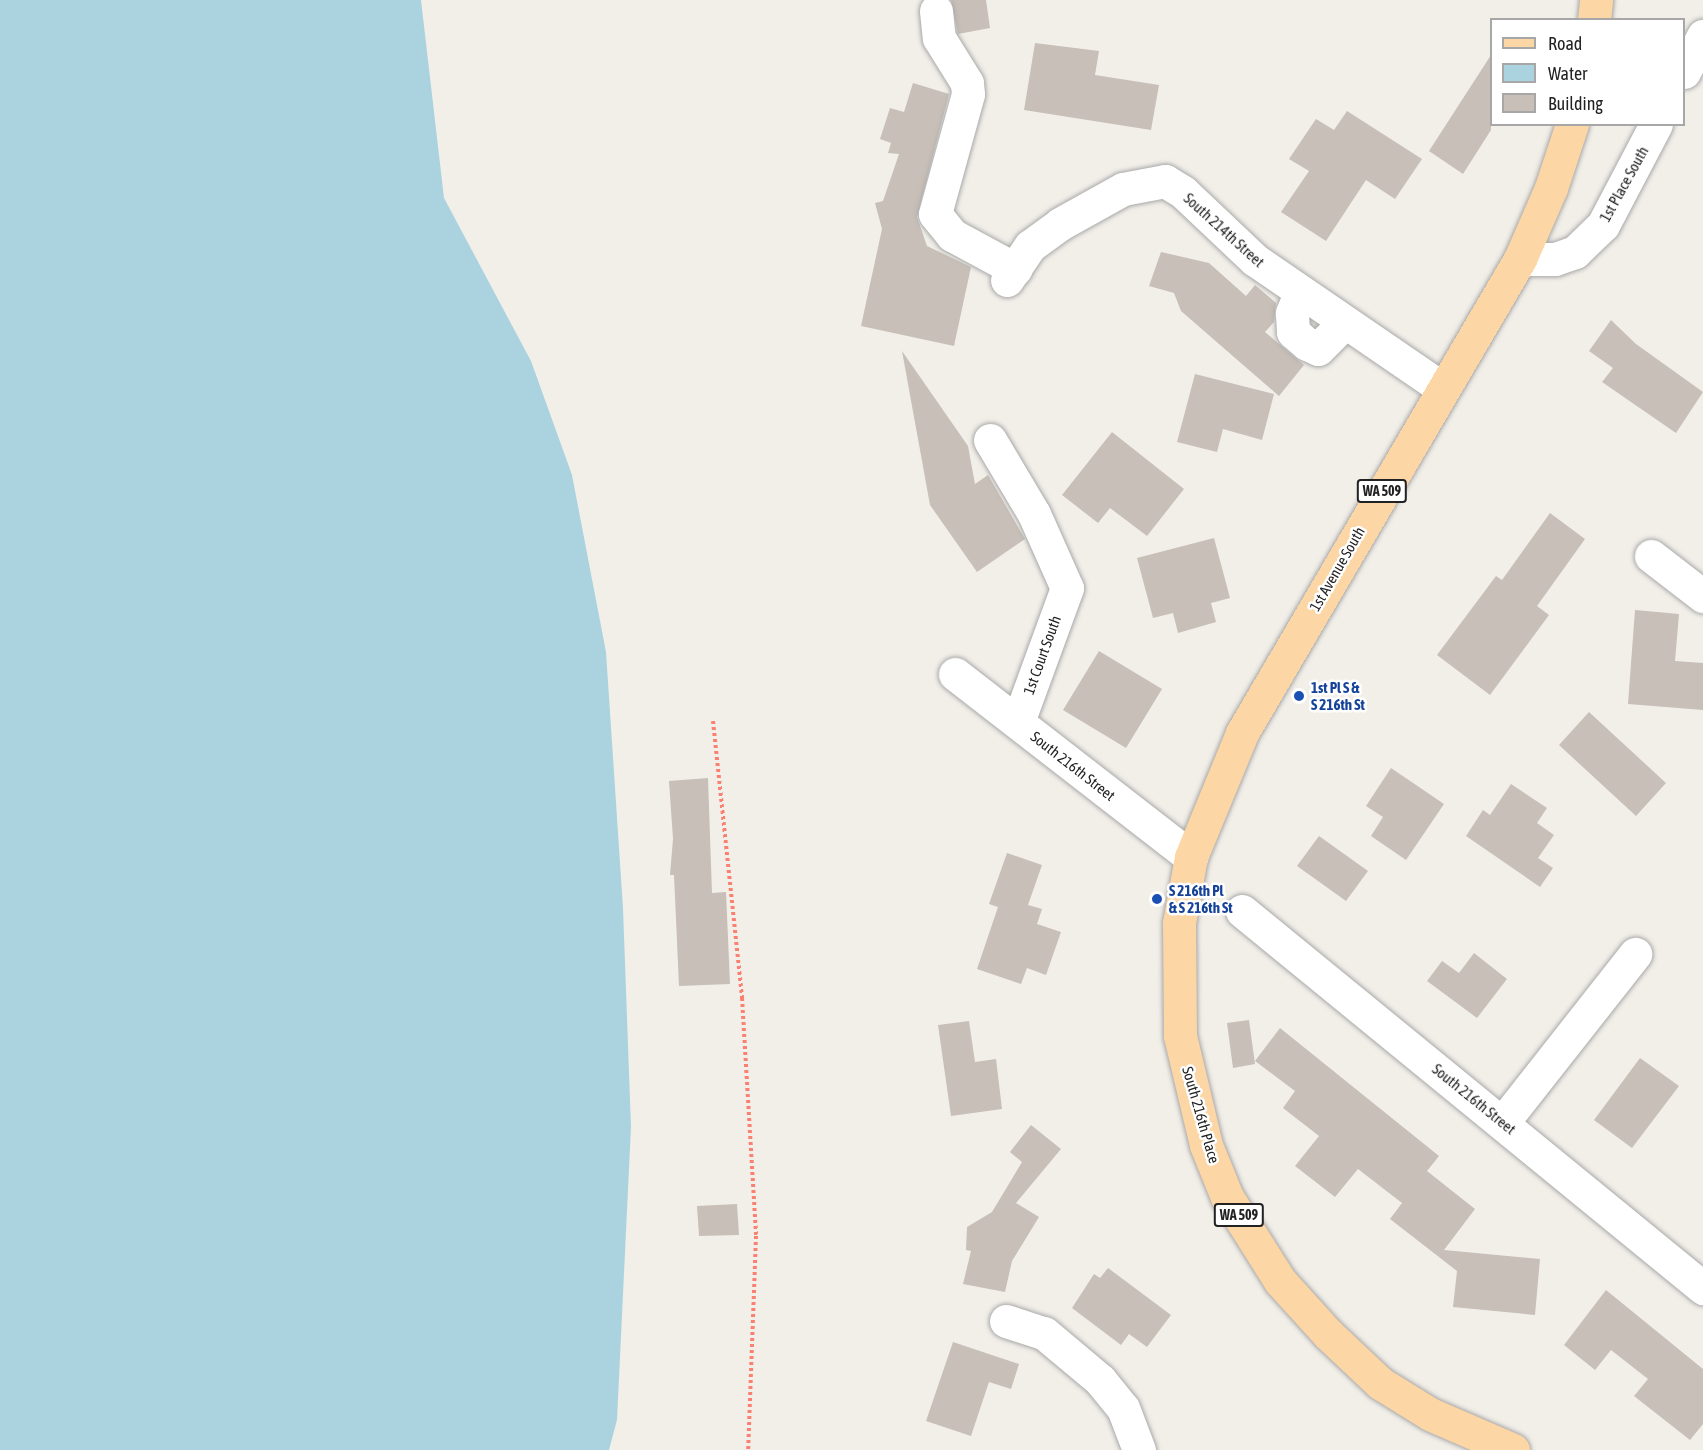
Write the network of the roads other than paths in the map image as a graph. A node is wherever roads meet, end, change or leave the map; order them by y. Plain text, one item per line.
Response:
1 (1596, 0) edge
2 (936, 11) dead end
3 (1594, 18) edge
4 (1703, 36) edge
5 (1685, 68) edge
6 (1571, 126) edge
7 (1655, 126) edge
8 (1520, 259) junction
9 (1442, 388) junction
10 (990, 440) dead end
11 (1651, 556) dead end
12 (1703, 596) edge
13 (955, 674) dead end
14 (1017, 722) junction
15 (1191, 857) junction
16 (1242, 911) dead end
17 (1635, 954) dead end
18 (1503, 1122) junction
19 (1703, 1288) edge
20 (1006, 1321) dead end
21 (1139, 1450) edge
22 (1513, 1450) edge

1 - 3 main road
2 - 9 street, South 214th Street
4 - 5 street
6 - 8 main road, 1st Avenue South / WA 509
7 - 8 street, 1st Place South
8 - 9 main road, 1st Avenue South / WA 509
9 - 15 main road, 1st Avenue South / WA 509
10 - 14 street, 1st Court South
11 - 12 street
13 - 14 street, South 216th Street
14 - 15 street, South 216th Street
15 - 22 main road, South 216th Place / WA 509
16 - 18 street, South 216th Street
17 - 18 street
18 - 19 street, South 216th Street
20 - 21 street

